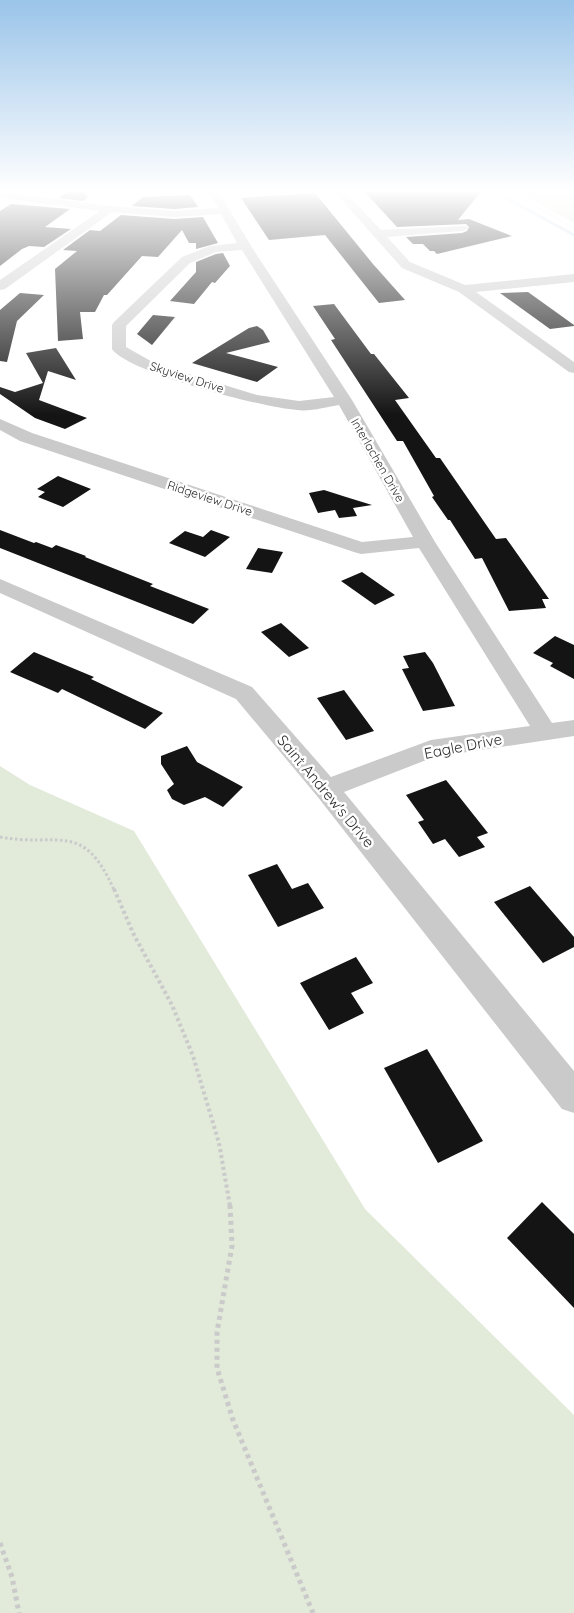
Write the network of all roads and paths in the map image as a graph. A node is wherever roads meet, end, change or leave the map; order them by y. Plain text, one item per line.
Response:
1 (31, 264) edge
2 (182, 264) edge
3 (257, 264) edge
4 (407, 264) edge
5 (574, 278) edge
6 (0, 286) edge
7 (464, 289) junction
8 (574, 369) edge
9 (344, 400) junction
10 (0, 424) edge
11 (425, 542) junction
12 (0, 585) edge
13 (574, 728) edge
14 (546, 732) junction
15 (326, 789) junction
16 (0, 837) edge
17 (574, 1097) edge
18 (0, 1543) edge
19 (19, 1613) edge
20 (313, 1613) edge

1 - 6 street
2 - 9 street, Skyview Drive
3 - 9 street, Interlachen Drive
4 - 7 street
5 - 7 street
7 - 8 street
9 - 11 street, Interlachen Drive
10 - 11 street, Ridgeview Drive
11 - 14 street, Interlachen Drive
12 - 15 street, Saint Andrew's Drive
13 - 14 street
14 - 15 street, Eagle Drive
15 - 17 street, Saint Andrew's Drive
16 - 20 path
18 - 19 path

